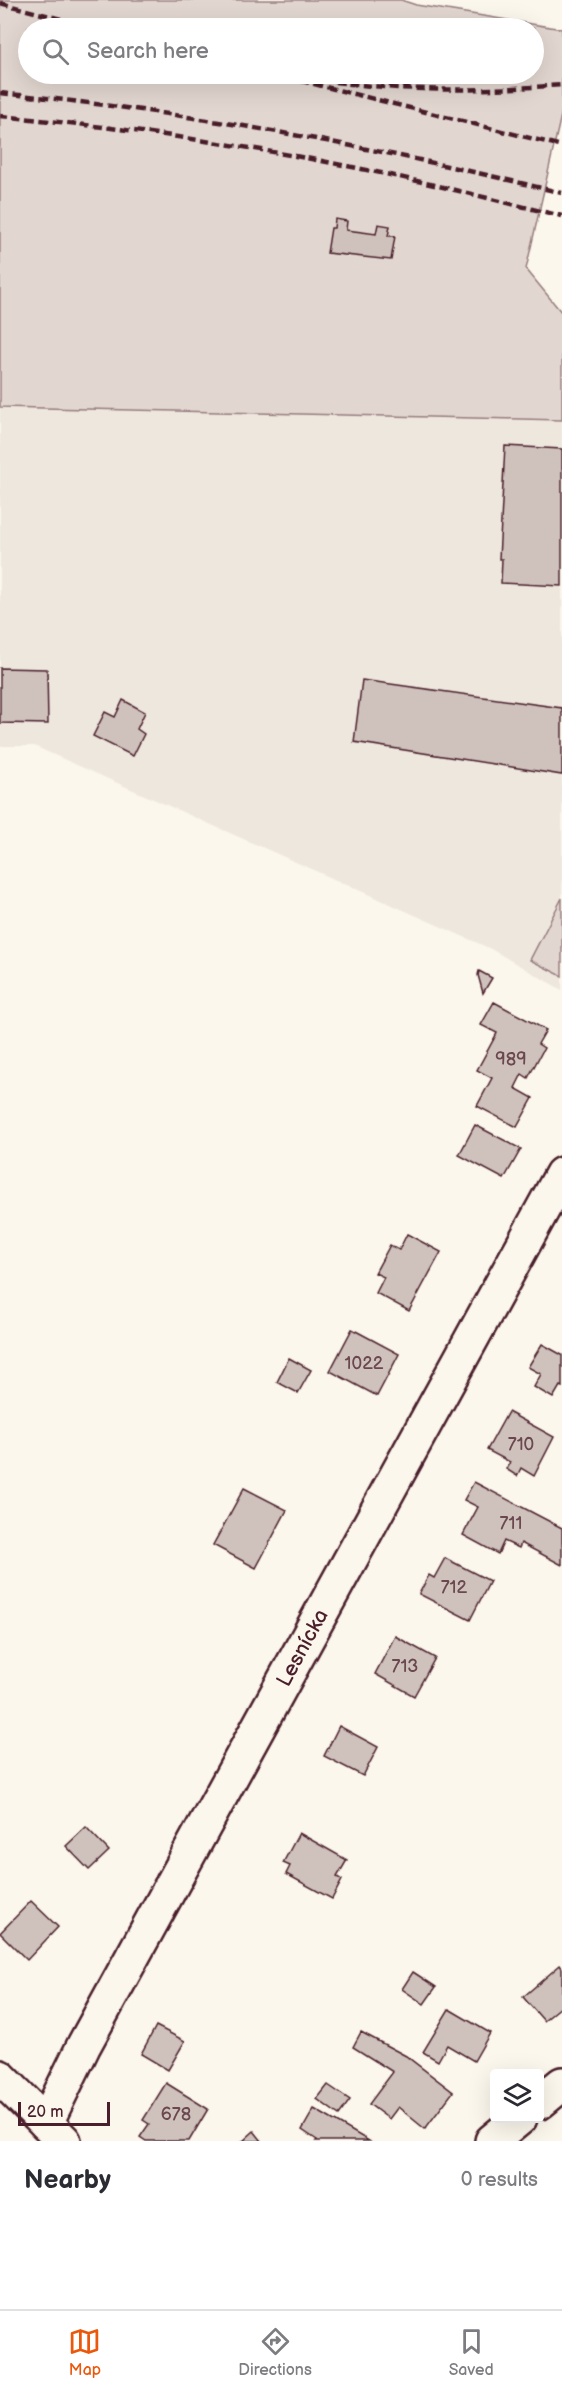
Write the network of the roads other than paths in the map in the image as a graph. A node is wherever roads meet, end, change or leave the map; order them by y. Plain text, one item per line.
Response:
1 (562, 1174) edge
2 (0, 2077) edge
3 (562, 2084) edge
4 (544, 2099) edge
5 (514, 2123) edge
6 (55, 2132) edge
7 (492, 2141) edge

1 - 6 street, Lesnícka
2 - 6 street
3 - 4 street
5 - 7 street

